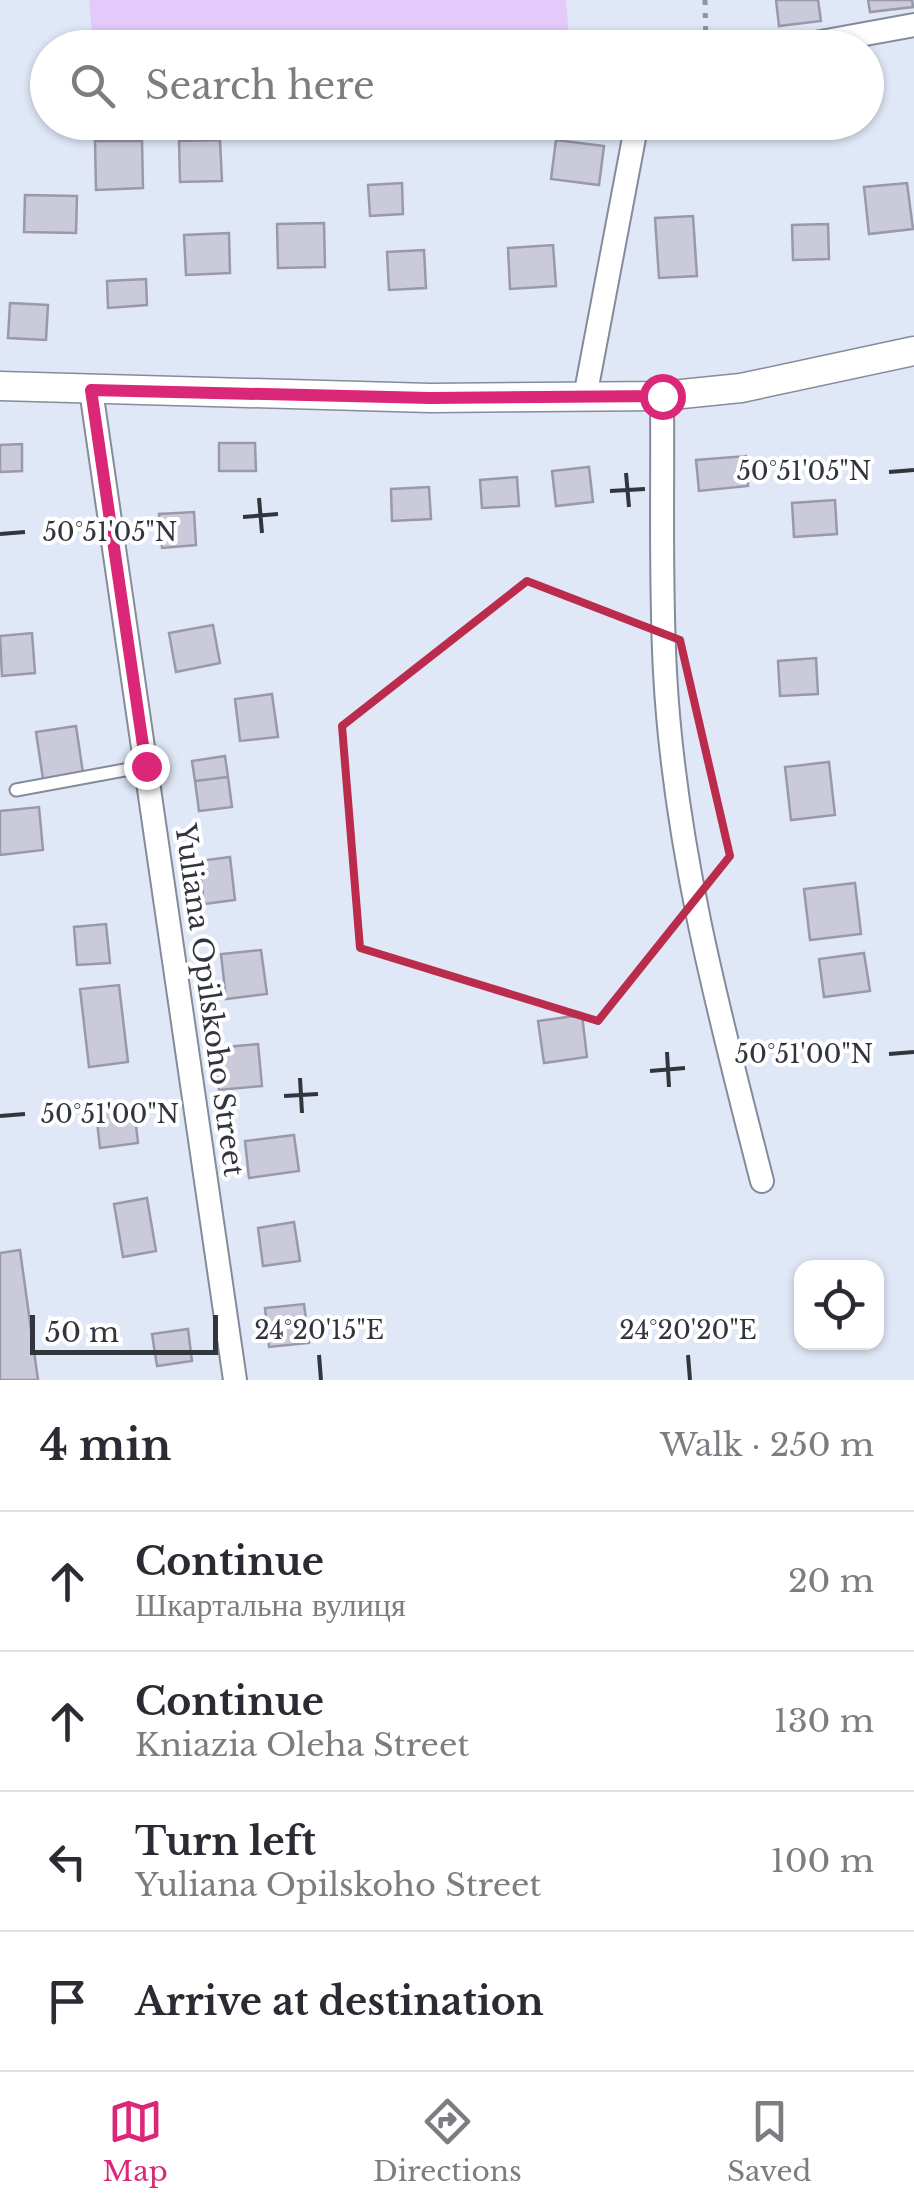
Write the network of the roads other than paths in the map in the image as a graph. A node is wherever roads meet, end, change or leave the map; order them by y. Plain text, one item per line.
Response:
1 (914, 25) edge
2 (884, 30) edge
3 (634, 140) edge
4 (914, 351) edge
5 (0, 386) edge
6 (91, 390) junction
7 (662, 396) junction
8 (585, 397) junction
9 (146, 766) junction
10 (16, 790) dead end
11 (762, 1181) dead end
12 (235, 1380) edge

1 - 2 street
3 - 8 street
4 - 7 street
5 - 6 street
6 - 8 street
6 - 9 street, Yuliana Opilskoho Street
7 - 8 street
7 - 11 street
9 - 10 lane
9 - 12 street, Yuliana Opilskoho Street

